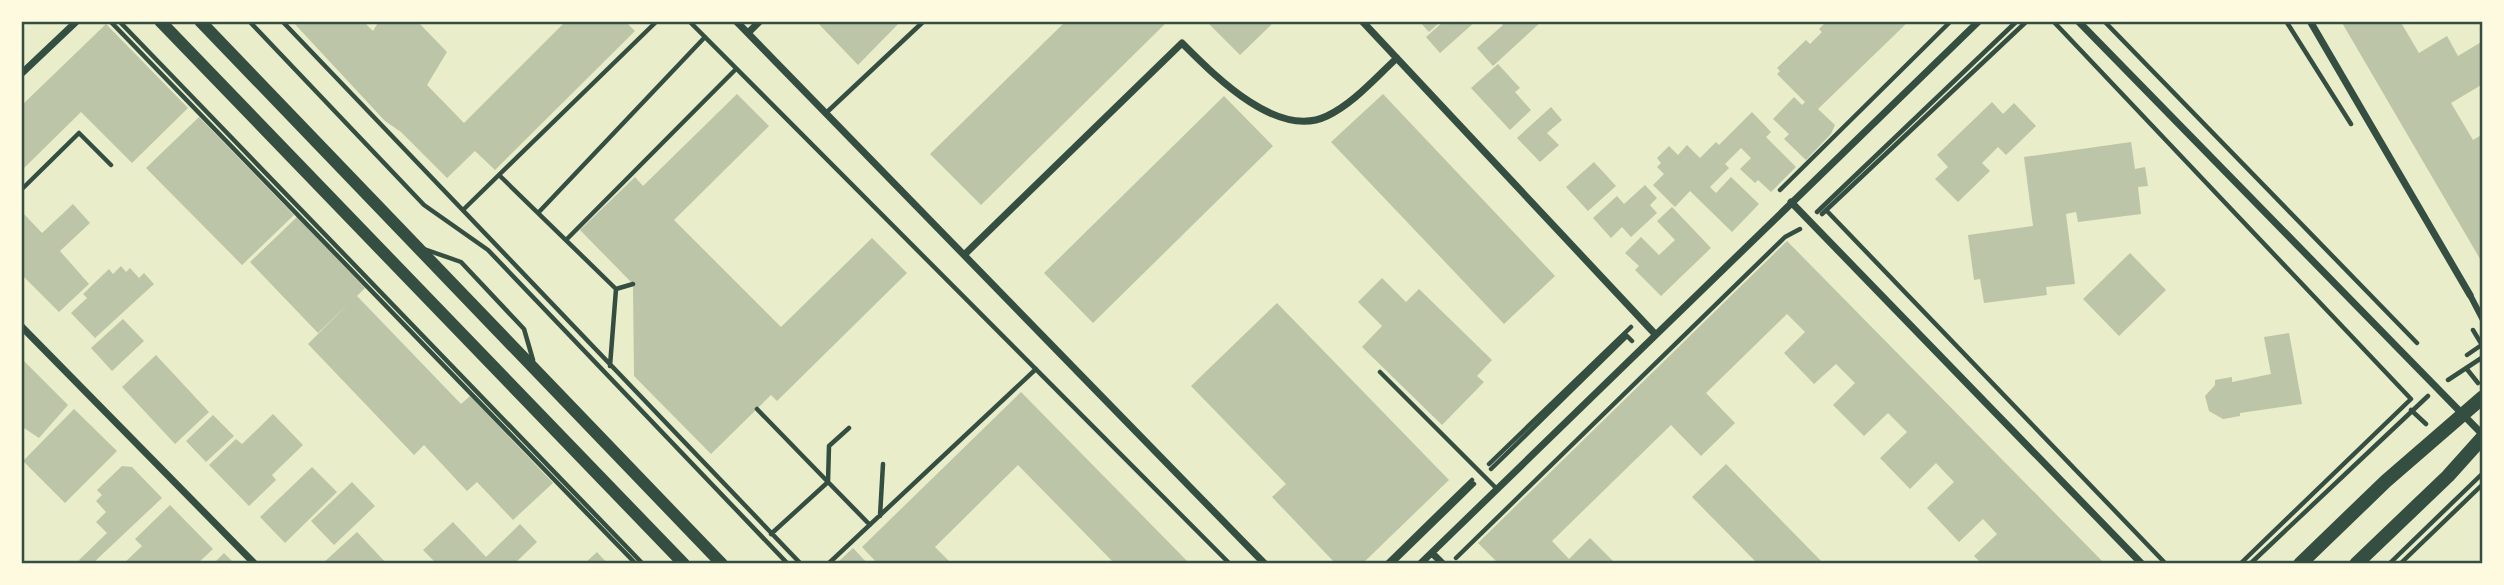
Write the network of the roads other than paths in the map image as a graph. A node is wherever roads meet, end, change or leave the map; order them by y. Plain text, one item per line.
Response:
1 (76, 21) edge
2 (160, 21) edge
3 (200, 21) edge
4 (736, 21) edge
5 (760, 21) edge
6 (924, 21) edge
7 (1362, 21) edge
8 (1979, 21) edge
9 (2078, 21) edge
10 (2310, 21) edge
11 (748, 33) junction
12 (1397, 58) junction
13 (21, 74) edge
14 (826, 113) junction
15 (111, 164) dead end
16 (21, 190) edge
17 (1791, 202) junction
18 (420, 248) junction
19 (964, 255) junction
20 (2470, 295) joint
21 (2483, 320) edge
22 (21, 326) edge
23 (1655, 334) junction
24 (535, 368) junction
25 (1380, 372) dead end
26 (2483, 397) edge
27 (2461, 414) junction
28 (2483, 436) edge
29 (1497, 489) junction
30 (1432, 553) junction
31 (255, 564) edge
32 (684, 564) edge
33 (722, 564) edge
34 (1265, 564) edge
35 (1420, 564) edge
36 (1443, 564) edge
37 (2142, 564) edge
38 (2300, 564) edge
39 (2356, 564) edge

1 - 13 street
2 - 32 street
3 - 18 street
4 - 11 street
5 - 11 street
6 - 14 lane
7 - 12 street
8 - 17 street
9 - 27 street
10 - 20 street
11 - 14 street
12 - 19 street
12 - 23 street
14 - 19 street
15 - 16 lane
17 - 23 street
17 - 37 street
18 - 24 street
18 - 24 lane
19 - 34 street
20 - 21 street
22 - 31 street
23 - 29 street
24 - 33 street
25 - 29 lane
26 - 27 main road
27 - 28 street
27 - 38 main road
28 - 39 main road
29 - 30 street
30 - 35 street
30 - 36 street

